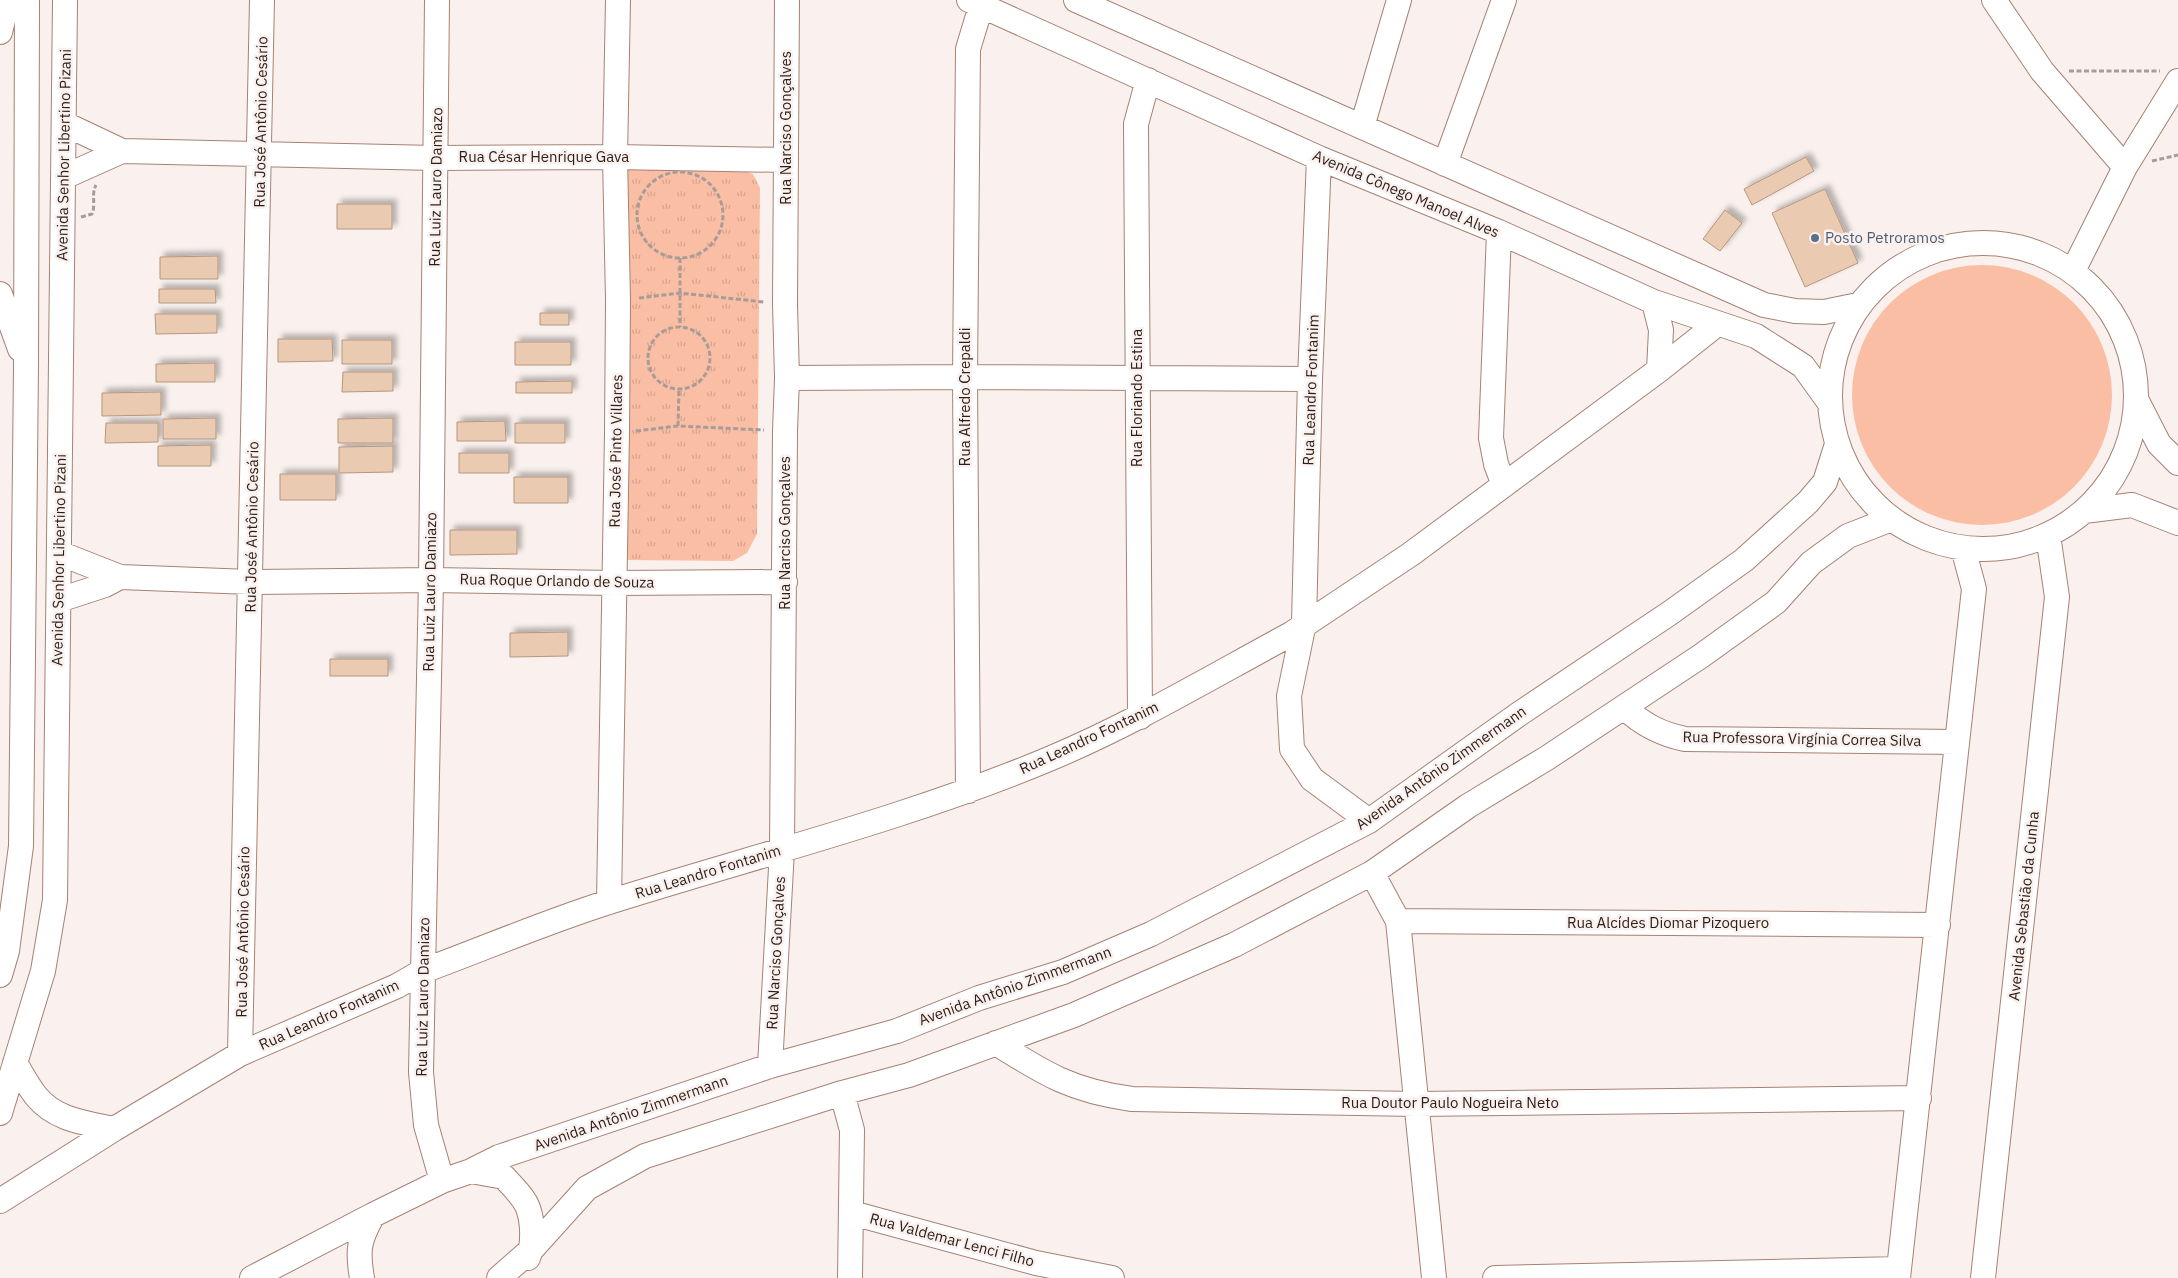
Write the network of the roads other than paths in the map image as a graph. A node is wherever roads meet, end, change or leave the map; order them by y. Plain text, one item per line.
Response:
1 (8, 0) edge
2 (27, 0) edge
3 (65, 0) edge
4 (262, 0) edge
5 (438, 0) edge
6 (618, 0) edge
7 (787, 0) edge
8 (1076, 0) edge
9 (1399, 0) edge
10 (1504, 0) edge
11 (1994, 0) edge
12 (975, 3) edge
13 (0, 32) edge
14 (2173, 76) edge
15 (1148, 80) junction
16 (65, 124) junction
17 (1362, 127) junction
18 (122, 152) junction
19 (260, 154) junction
20 (615, 157) junction
21 (436, 158) junction
22 (1319, 158) junction
23 (785, 160) junction
24 (1445, 164) junction
25 (2125, 167) junction
26 (64, 177) junction
27 (1499, 232) junction
28 (2073, 270) junction
29 (0, 294) edge
30 (1654, 302) junction
31 (1858, 305) junction
32 (1717, 324) junction
33 (26, 366) junction
34 (1660, 370) junction
35 (965, 377) junction
36 (787, 378) junction
37 (1136, 378) junction
38 (1310, 379) junction
39 (2137, 401) junction
40 (1829, 402) junction
41 (1836, 444) junction
42 (2178, 463) edge
43 (1504, 485) junction
44 (2084, 511) junction
45 (1889, 520) junction
46 (2178, 522) edge
47 (2048, 534) junction
48 (1964, 548) junction
49 (59, 553) junction
50 (120, 577) junction
51 (431, 580) junction
52 (250, 582) junction
53 (785, 582) junction
54 (614, 583) junction
55 (59, 600) junction
56 (1304, 623) junction
57 (1625, 708) junction
58 (1140, 717) junction
59 (1957, 742) junction
60 (968, 791) junction
61 (1369, 822) junction
62 (782, 850) junction
63 (1372, 873) junction
64 (609, 902) junction
65 (1398, 921) junction
66 (1938, 925) junction
67 (422, 971) junction
68 (0, 975) edge
69 (996, 1043) junction
70 (240, 1054) junction
71 (15, 1063) junction
72 (770, 1066) junction
73 (842, 1093) junction
74 (1919, 1098) junction
75 (1416, 1104) junction
76 (0, 1113) edge
77 (114, 1128) junction
78 (470, 1171) junction
79 (442, 1181) junction
80 (0, 1201) edge
81 (852, 1213) junction
82 (373, 1215) junction
83 (532, 1250) junction
84 (1898, 1274) edge
85 (252, 1278) edge
86 (362, 1278) edge
87 (498, 1278) edge
88 (520, 1278) edge
89 (850, 1278) edge
90 (1112, 1278) edge
91 (1434, 1278) edge
92 (1495, 1278) edge
93 (1983, 1278) edge

1 - 13 street
2 - 33 street
3 - 16 street, Avenida Senhor Libertino Pizani
4 - 19 street, Rua José Antônio Cesário
5 - 21 street, Rua Luiz Lauro Damiazo
6 - 20 street, Rua José Pinto Villares
7 - 23 street, Rua Narciso Gonçalves
8 - 17 street
9 - 17 street
10 - 24 street
11 - 25 street
12 - 15 street, Avenida Cônego Manoel Alves
12 - 35 street, Rua Alfredo Crepaldi
14 - 25 street
15 - 22 street, Avenida Cônego Manoel Alves
15 - 37 street, Rua Floriando Estina
16 - 18 street, Rua César Henrique Gava
16 - 26 street, Avenida Senhor Libertino Pizani
17 - 24 street
18 - 19 street, Rua César Henrique Gava
18 - 26 street, Rua César Henrique Gava
19 - 21 street, Rua César Henrique Gava
19 - 52 street, Rua José Antônio Cesário
20 - 21 street, Rua César Henrique Gava
20 - 23 street, Rua César Henrique Gava
20 - 54 street, Rua José Pinto Villares
21 - 51 street, Rua Luiz Lauro Damiazo
22 - 27 street, Avenida Cônego Manoel Alves
22 - 38 street, Rua Leandro Fontanim
23 - 36 street, Rua Narciso Gonçalves
24 - 31 street
25 - 28 street
26 - 49 street, Avenida Senhor Libertino Pizani
27 - 30 street, Avenida Cônego Manoel Alves
27 - 43 street
28 - 31 street
28 - 39 street
29 - 33 street
30 - 32 street, Avenida Cônego Manoel Alves
30 - 34 street
31 - 40 street
32 - 34 street, Rua Leandro Fontanim
32 - 40 street, Avenida Cônego Manoel Alves
33 - 68 street
34 - 43 street, Rua Leandro Fontanim
35 - 36 street
35 - 37 street
35 - 60 street, Rua Alfredo Crepaldi
36 - 53 street, Rua Narciso Gonçalves
37 - 38 street
37 - 58 street, Rua Floriando Estina
38 - 56 street, Rua Leandro Fontanim
39 - 42 street
39 - 44 street
40 - 41 street
41 - 45 street
41 - 61 street, Avenida Antônio Zimmermann
43 - 56 street, Rua Leandro Fontanim
44 - 46 street
44 - 47 street
45 - 48 street
45 - 57 street
47 - 48 street
47 - 93 street, Avenida Sebastião da Cunha
48 - 59 street
49 - 50 street, Rua Roque Orlando de Souza
49 - 55 street, Avenida Senhor Libertino Pizani
50 - 52 street, Rua Roque Orlando de Souza
50 - 55 street, Rua Roque Orlando de Souza
51 - 52 street, Rua Roque Orlando de Souza
51 - 54 street, Rua Roque Orlando de Souza
51 - 67 street, Rua Luiz Lauro Damiazo
52 - 70 street, Rua José Antônio Cesário
53 - 54 street, Rua Roque Orlando de Souza
53 - 62 street, Rua Narciso Gonçalves
54 - 64 street, Rua José Pinto Villares
55 - 71 street, Avenida Senhor Libertino Pizani
56 - 58 street, Rua Leandro Fontanim
56 - 61 street, Rua Leandro Fontanim
57 - 59 street, Rua Professora Virgínia Correa Silva
57 - 63 street
58 - 60 street, Rua Leandro Fontanim
59 - 66 street
60 - 62 street, Rua Leandro Fontanim
61 - 72 street, Avenida Antônio Zimmermann
62 - 64 street, Rua Leandro Fontanim
62 - 72 street, Rua Narciso Gonçalves
63 - 65 street
63 - 69 street
64 - 67 street, Rua Leandro Fontanim
65 - 66 street, Rua Alcídes Diomar Pizoquero
65 - 75 street
66 - 74 street
67 - 70 street, Rua Leandro Fontanim
67 - 79 street, Rua Luiz Lauro Damiazo
69 - 73 street
69 - 75 street, Rua Doutor Paulo Nogueira Neto
70 - 77 street, Rua Leandro Fontanim
71 - 76 street, Avenida Senhor Libertino Pizani
71 - 77 street
72 - 78 street, Avenida Antônio Zimmermann
73 - 81 street
73 - 83 street
74 - 75 street, Rua Doutor Paulo Nogueira Neto
74 - 84 street
75 - 91 street
77 - 80 street, Rua Leandro Fontanim
78 - 79 street, Avenida Antônio Zimmermann
78 - 83 street
79 - 82 street, Avenida Antônio Zimmermann
81 - 89 street
81 - 90 street, Rua Valdemar Lenci Filho
82 - 85 street, Avenida Antônio Zimmermann
82 - 86 street
83 - 87 street
83 - 88 street
84 - 92 street

